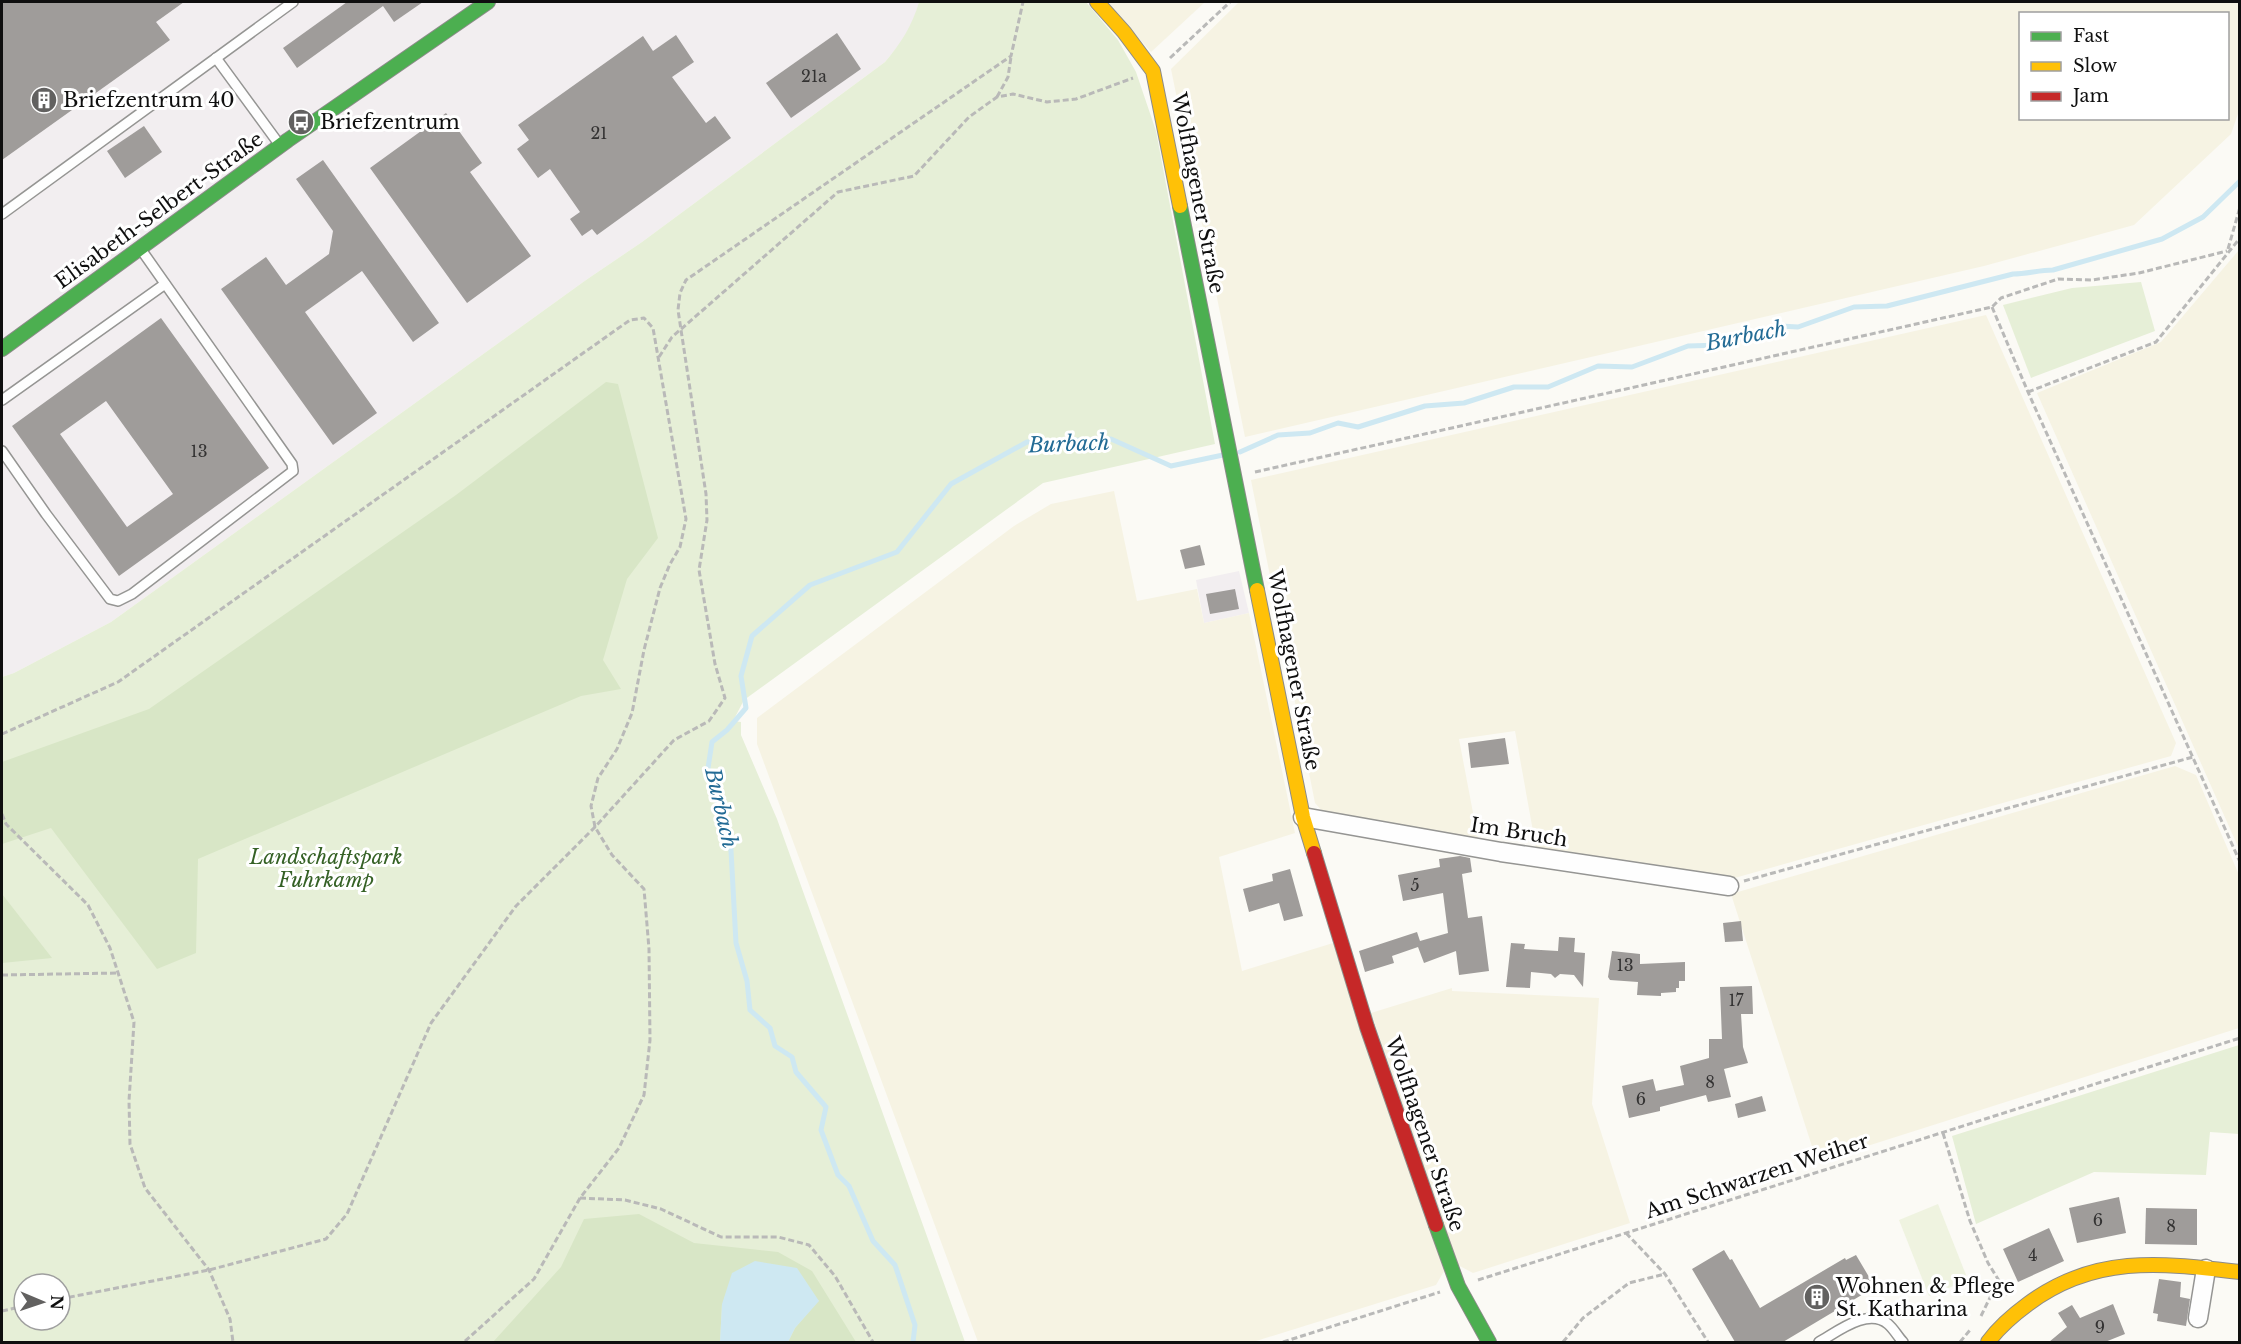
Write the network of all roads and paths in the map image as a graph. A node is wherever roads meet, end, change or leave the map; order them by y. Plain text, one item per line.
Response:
1 (293, 2) edge
2 (488, 2) edge
3 (1023, 2) edge
4 (1097, 2) edge
5 (1230, 2) edge
6 (1011, 56) junction
7 (216, 58) junction
8 (1154, 71) junction
9 (997, 97) junction
10 (280, 146) junction
11 (2240, 207) edge
12 (2, 214) edge
13 (2240, 238) edge
14 (140, 248) junction
15 (2227, 251) junction
16 (165, 284) junction
17 (1992, 307) junction
18 (681, 329) junction
19 (2, 349) edge
20 (658, 358) junction
21 (2028, 392) junction
22 (2, 400) edge
23 (2, 451) edge
24 (1236, 476) junction
25 (2, 734) edge
26 (2193, 757) junction
27 (2, 814) edge
28 (1303, 817) junction
29 (595, 828) junction
30 (2240, 862) edge
31 (1729, 886) joint
32 (118, 973) junction
33 (2, 975) edge
34 (2240, 1038) edge
35 (1943, 1133) junction
36 (580, 1198) junction
37 (1626, 1233) junction
38 (2206, 1269) junction
39 (209, 1270) junction
40 (2240, 1272) edge
41 (1665, 1274) junction
42 (1998, 1279) junction
43 (1458, 1286) junction
44 (72, 1297) edge
45 (2018, 1311) junction
46 (2198, 1318) dead end
47 (233, 1342) edge
48 (464, 1342) edge
49 (873, 1342) edge
50 (1282, 1342) edge
51 (1489, 1342) edge
52 (1563, 1342) edge
53 (1708, 1342) edge
54 (1819, 1342) edge
55 (1903, 1342) edge
56 (1960, 1342) edge
57 (1988, 1342) edge

1 - 7 lane
2 - 10 street, Elisabeth-Selbert-Straße
3 - 6 path
4 - 8 street, Wolfhagener Straße
5 - 8 path
6 - 9 path
6 - 18 path
7 - 10 lane
7 - 12 lane
8 - 9 path
8 - 24 street, Wolfhagener Straße
9 - 18 path
10 - 14 street, Elisabeth-Selbert-Straße
11 - 15 path
13 - 15 path
14 - 16 lane
14 - 19 street, Elisabeth-Selbert-Straße
15 - 17 path
15 - 21 path
16 - 22 lane
16 - 23 lane
17 - 21 path
17 - 24 path
18 - 20 path
18 - 29 path
20 - 25 path
20 - 29 path
21 - 26 path
24 - 28 street, Wolfhagener Straße
26 - 30 path
26 - 31 path
27 - 32 path
28 - 31 street, Im Bruch
28 - 43 street, Wolfhagener Straße
29 - 36 path
29 - 39 path
32 - 33 path
32 - 39 path
34 - 35 path, Am Schwarzen Weiher
35 - 37 path, Am Schwarzen Weiher
35 - 42 path
36 - 48 path
36 - 49 path
37 - 41 path
37 - 43 path, Am Schwarzen Weiher
38 - 40 street
38 - 45 street
38 - 46 street
39 - 44 path
39 - 47 path
41 - 52 path
41 - 53 path
42 - 45 path
42 - 56 path
43 - 50 path, Am Schwarzen Weiher
43 - 51 street, Wolfhagener Straße
45 - 57 street
54 - 55 lane

